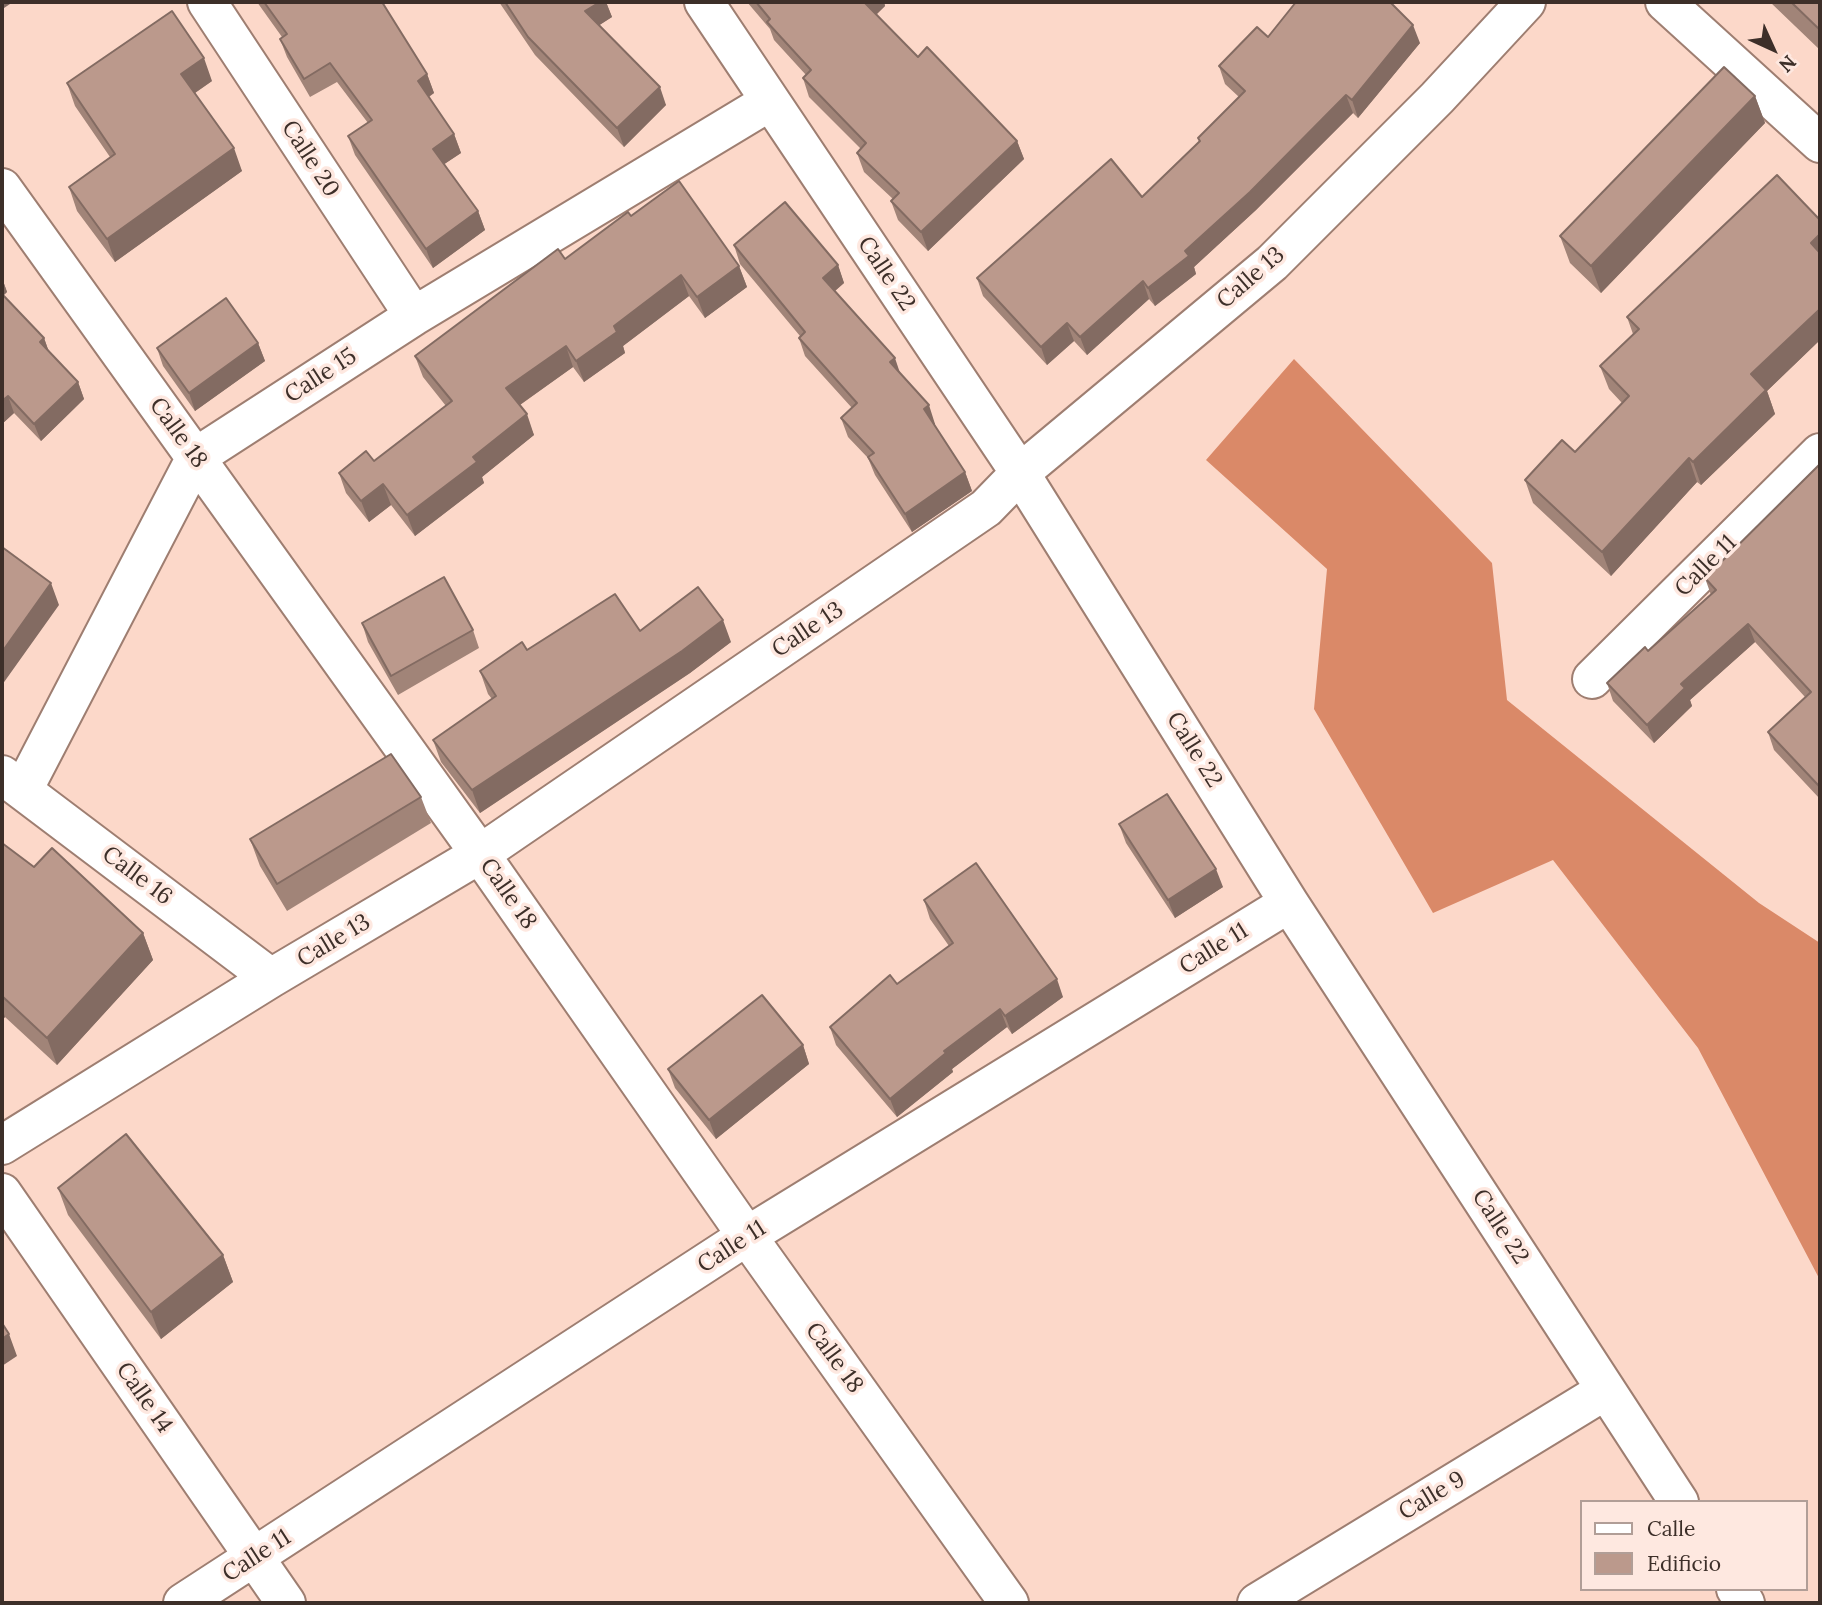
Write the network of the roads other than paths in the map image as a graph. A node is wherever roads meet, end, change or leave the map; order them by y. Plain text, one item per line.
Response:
1 (207, 2) edge
2 (704, 2) edge
3 (1526, 2) edge
4 (1665, 2) edge
5 (769, 102) junction
6 (1820, 143) edge
7 (2, 188) edge
8 (414, 316) junction
9 (1820, 453) edge
10 (196, 457) junction
11 (1020, 473) junction
12 (1592, 679) dead end
13 (12, 783) edge
14 (480, 854) junction
15 (1289, 903) junction
16 (271, 978) junction
17 (2, 1145) edge
18 (2, 1193) edge
19 (747, 1237) junction
20 (1606, 1390) junction
21 (1678, 1500) edge
22 (254, 1558) junction
23 (183, 1603) edge
24 (286, 1603) edge
25 (1009, 1603) edge
26 (1257, 1603) edge

1 - 8 street, Calle 20
2 - 5 street, Calle 22
3 - 11 street, Calle 13
4 - 6 street
5 - 8 street, Calle 15
5 - 11 street, Calle 22
7 - 10 street, Calle 18
8 - 10 street, Calle 15
9 - 12 street, Calle 11
10 - 13 street, Calle 15
10 - 14 street, Calle 18
11 - 14 street, Calle 13
11 - 15 street, Calle 22
13 - 16 street, Calle 16
14 - 16 street, Calle 13
14 - 19 street, Calle 18
15 - 19 street, Calle 11
15 - 20 street, Calle 22
16 - 17 street, Calle 13
18 - 22 street, Calle 14
19 - 22 street, Calle 11
19 - 25 street, Calle 18
20 - 21 street, Calle 22
20 - 26 street, Calle 9
22 - 23 street, Calle 11
22 - 24 street, Calle 14

